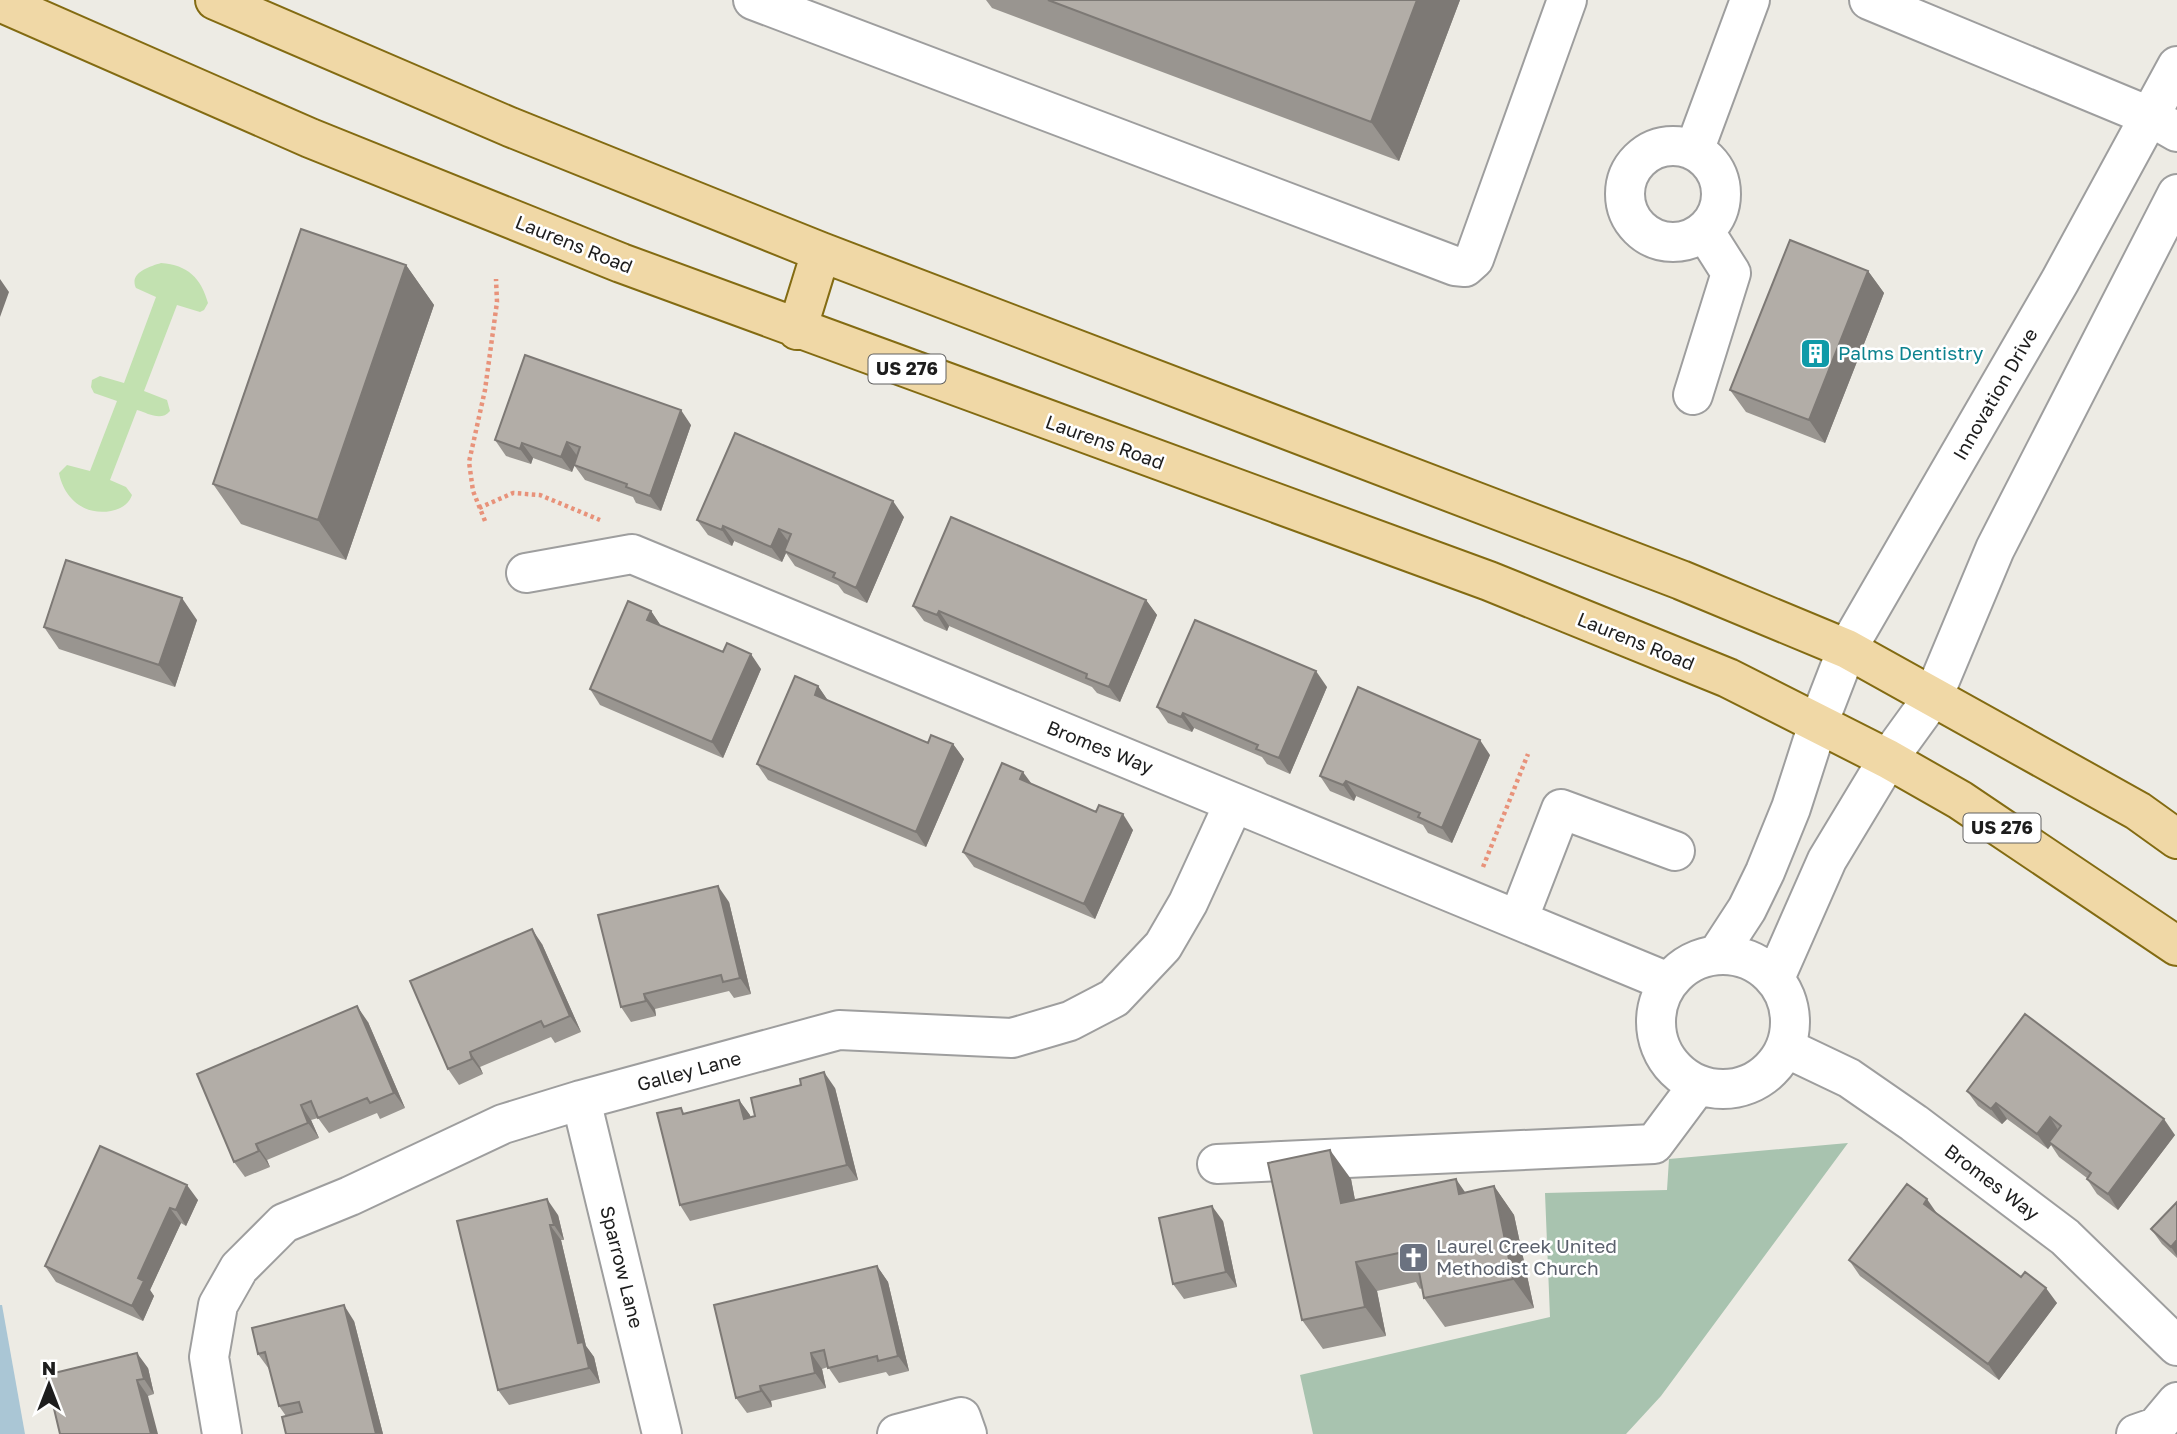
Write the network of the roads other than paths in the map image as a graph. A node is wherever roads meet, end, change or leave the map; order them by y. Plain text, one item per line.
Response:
1 (215, 0) edge
2 (753, 0) edge
3 (1567, 0) edge
4 (1750, 0) edge
5 (1869, 0) edge
6 (0, 2) edge
7 (2177, 66) edge
8 (2163, 124) edge
9 (1694, 151) junction
10 (2177, 194) edge
11 (1705, 232) junction
12 (821, 252) junction
13 (797, 330) junction
14 (1693, 396) dead end
15 (526, 573) dead end
16 (1847, 649) junction
17 (1933, 697) junction
18 (1818, 724) junction
19 (1888, 760) junction
20 (1234, 803) junction
21 (2177, 839) edge
22 (1675, 851) dead end
23 (1518, 920) junction
24 (2177, 946) edge
25 (1717, 955) junction
26 (1775, 978) junction
27 (1668, 982) junction
28 (1786, 1048) junction
29 (1698, 1085) junction
30 (581, 1100) junction
31 (1217, 1164) dead end
32 (2177, 1346) edge
33 (2177, 1402) edge
34 (964, 1426) edge
35 (222, 1434) edge
36 (662, 1434) edge
37 (897, 1434) edge
38 (2136, 1434) edge

1 - 12 main road
2 - 3 street
4 - 9 street
5 - 8 street
6 - 13 main road, Laurens Road / US 276
7 - 8 street, Innovation Drive
8 - 16 street, Innovation Drive
9 - 11 street
9 - 11 street
10 - 17 street
11 - 14 street
12 - 13 main road
12 - 16 main road
13 - 18 main road, Laurens Road / US 276
15 - 20 street, Bromes Way
16 - 17 main road
16 - 18 street, Innovation Drive
17 - 19 street
17 - 21 main road
18 - 19 main road, Laurens Road / US 276
18 - 25 street, Innovation Drive
19 - 24 main road, Laurens Road / US 276
19 - 26 street
20 - 23 street, Bromes Way
20 - 30 street, Galley Lane
22 - 23 street
23 - 27 street, Bromes Way
25 - 26 street
25 - 27 street
26 - 28 street
27 - 29 street
28 - 29 street
28 - 32 street, Bromes Way
29 - 31 street
30 - 35 street, Galley Lane
30 - 36 street, Sparrow Lane
33 - 38 street
34 - 37 street

